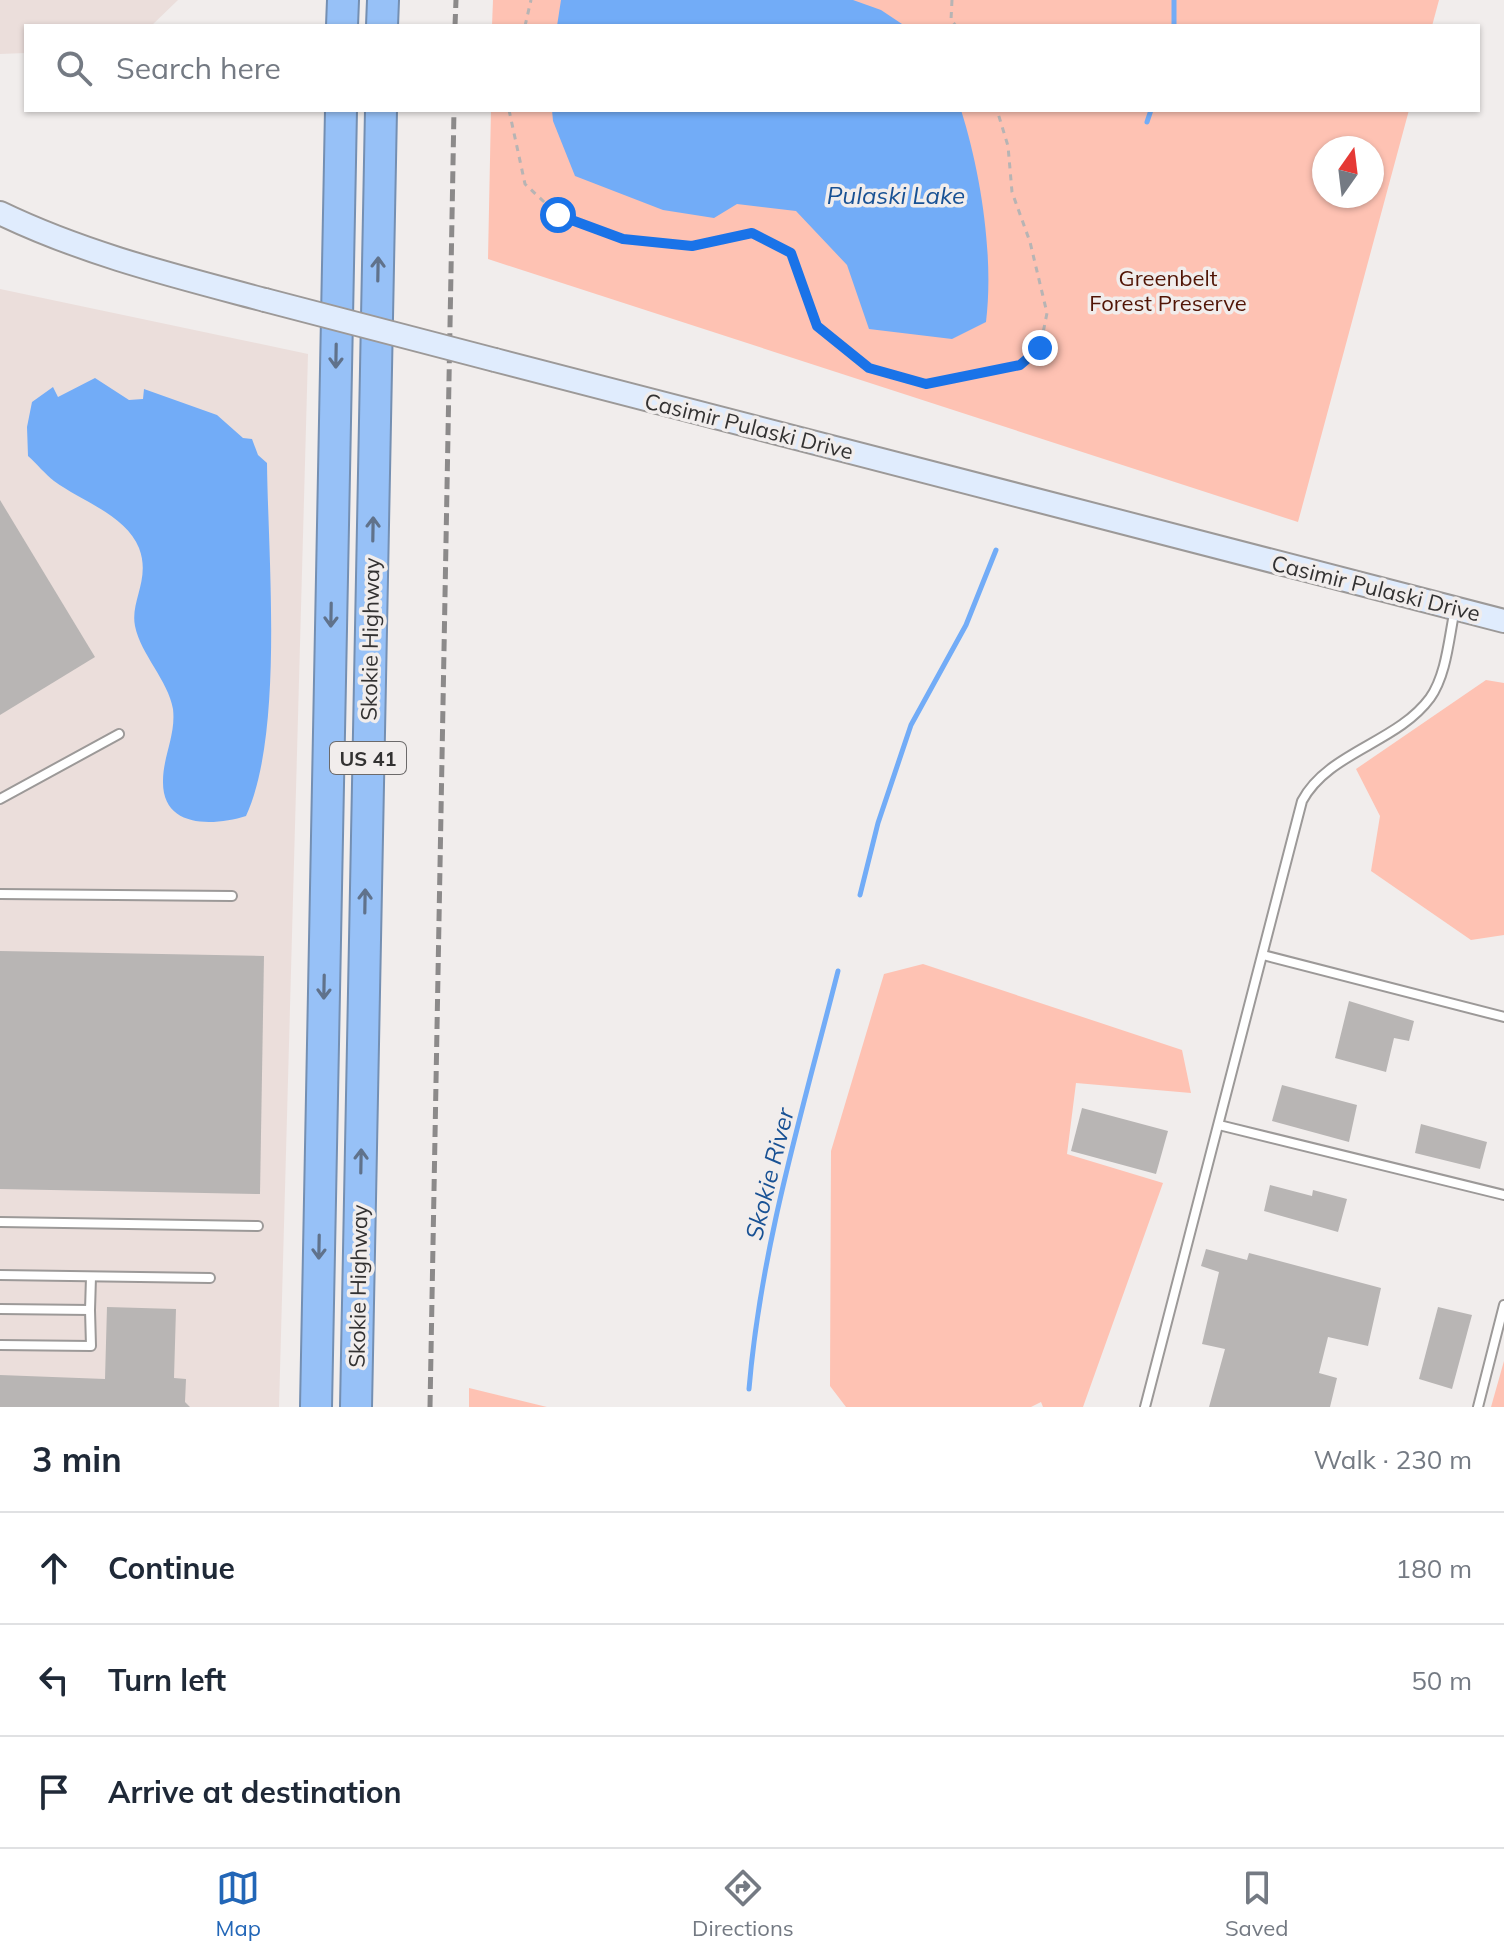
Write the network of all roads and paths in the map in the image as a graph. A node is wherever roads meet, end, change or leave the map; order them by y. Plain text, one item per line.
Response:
1 (343, 0) edge
2 (383, 0) edge
3 (531, 0) edge
4 (952, 0) edge
5 (342, 24) edge
6 (382, 24) edge
7 (525, 24) edge
8 (954, 24) edge
9 (341, 112) edge
10 (381, 112) edge
11 (509, 112) edge
12 (998, 112) edge
13 (0, 213) edge
14 (1455, 608) junction
15 (1504, 621) edge
16 (119, 734) dead end
17 (0, 799) edge
18 (0, 894) edge
19 (232, 896) dead end
20 (1263, 955) junction
21 (1504, 1017) edge
22 (1219, 1125) junction
23 (1504, 1195) edge
24 (0, 1222) edge
25 (258, 1226) dead end
26 (0, 1275) edge
27 (91, 1277) junction
28 (210, 1278) dead end
29 (1504, 1305) edge
30 (0, 1309) edge
31 (90, 1310) junction
32 (0, 1345) edge
33 (316, 1407) edge
34 (356, 1407) edge
35 (1145, 1407) edge
36 (1478, 1407) edge

1 - 5 highway
2 - 6 highway
3 - 7 path
4 - 8 path
9 -> 33 highway, Skokie Highway / US 41
34 -> 10 highway, Skokie Highway / US 41
11 - 12 path
13 - 14 street, Casimir Pulaski Drive, bridge
14 - 15 street, Casimir Pulaski Drive
14 - 20 lane
16 - 17 lane
18 - 19 lane
20 - 21 lane
20 - 22 lane
22 - 23 lane
22 - 35 lane
24 - 25 lane
26 - 27 lane
27 - 28 lane
27 - 31 lane
29 - 36 lane
30 - 31 lane
31 - 32 lane

